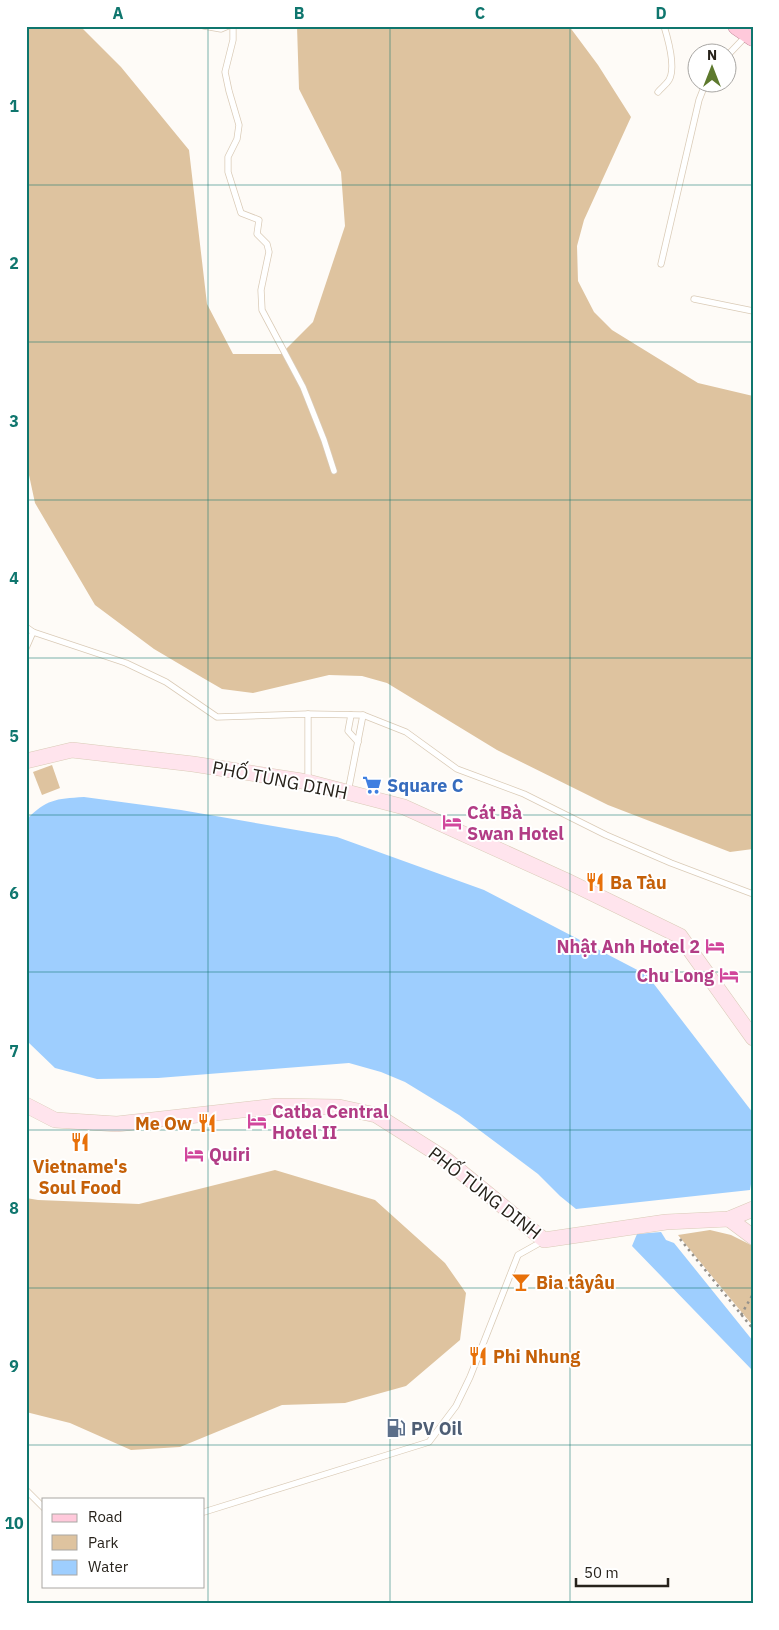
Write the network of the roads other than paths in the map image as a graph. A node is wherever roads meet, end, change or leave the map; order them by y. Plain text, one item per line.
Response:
1 (204, 26) edge
2 (228, 26) edge
3 (233, 26) edge
4 (664, 26) edge
5 (746, 32) edge
6 (736, 44) edge
7 (658, 92) dead end
8 (702, 92) edge
9 (660, 264) dead end
10 (694, 299) dead end
11 (753, 311) edge
12 (334, 470) dead end
13 (26, 627) edge
14 (33, 632) junction
15 (26, 648) edge
16 (308, 714) junction
17 (351, 715) junction
18 (363, 715) junction
19 (358, 742) junction
20 (27, 759) edge
21 (308, 782) junction
22 (348, 792) junction
23 (753, 894) edge
24 (752, 1037) edge
25 (26, 1105) edge
26 (753, 1209) edge
27 (730, 1219) junction
28 (753, 1237) edge
29 (544, 1240) junction
30 (26, 1490) edge
31 (42, 1506) edge
32 (205, 1512) edge

1 - 2 lane
3 - 12 lane
4 - 7 lane
5 - 6 lane
8 - 9 lane
10 - 11 lane
13 - 14 lane
14 - 15 lane
14 - 16 lane
16 - 17 lane
16 - 21 lane
17 - 18 lane
17 - 19 lane
18 - 19 lane
18 - 23 lane
19 - 22 lane
20 - 21 street, PHỐ TÙNG DINH
21 - 22 street, PHỐ TÙNG DINH
22 - 24 street, PHỐ TÙNG DINH
25 - 29 street, PHỐ TÙNG DINH
26 - 27 street
27 - 28 street
27 - 29 street, PHỐ TÙNG DINH
29 - 32 lane
30 - 31 lane

